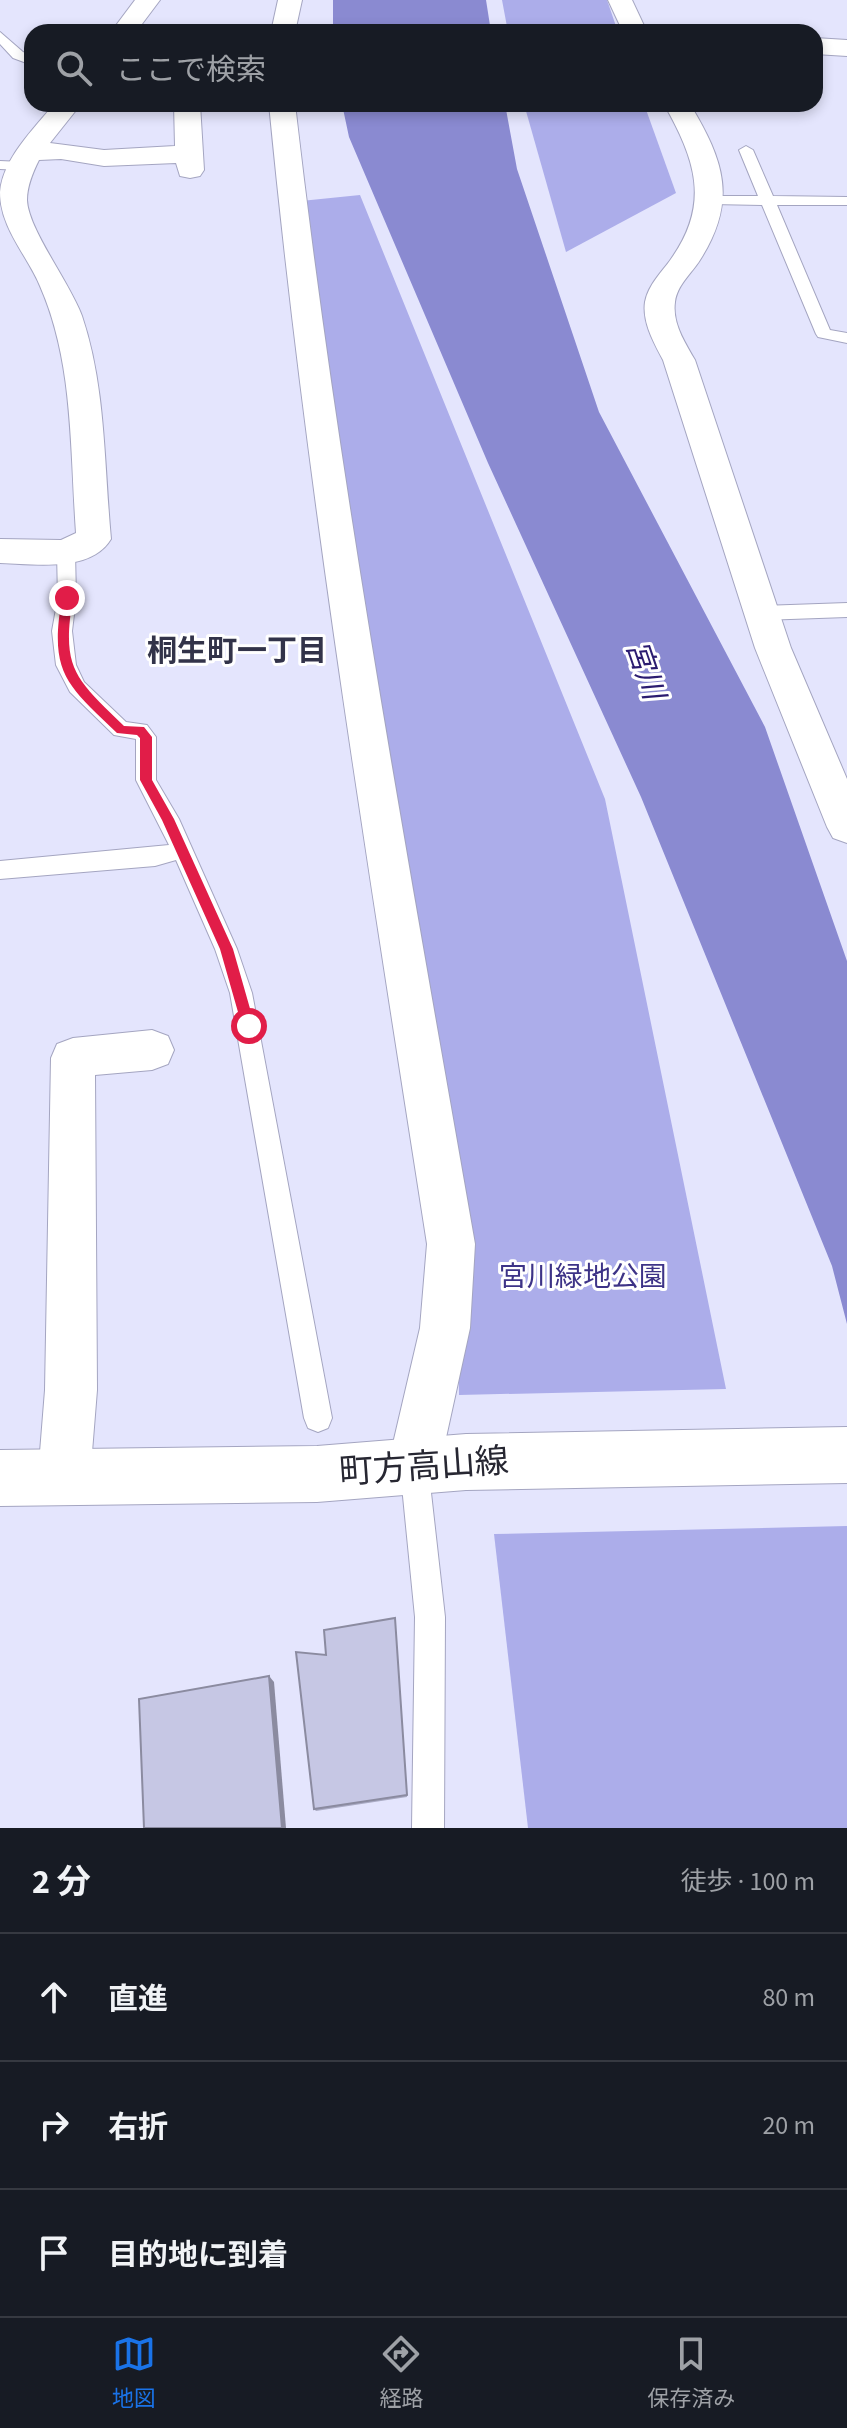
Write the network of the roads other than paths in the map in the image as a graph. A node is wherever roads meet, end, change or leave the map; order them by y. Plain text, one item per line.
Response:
1 (148, 0) edge
2 (290, 0) edge
3 (620, 0) edge
4 (129, 24) edge
5 (285, 24) edge
6 (631, 24) edge
7 (0, 36) edge
8 (823, 46) edge
9 (847, 48) edge
10 (24, 58) edge
11 (61, 112) edge
12 (187, 112) edge
13 (283, 112) edge
14 (682, 112) edge
15 (746, 150) dead end
16 (18, 161) edge
17 (767, 199) junction
18 (712, 200) junction
19 (847, 201) edge
20 (847, 338) edge
21 (0, 551) edge
22 (66, 552) junction
23 (847, 610) edge
24 (762, 613) junction
25 (846, 819) edge
26 (181, 850) junction
27 (0, 870) edge
28 (152, 1050) dead end
29 (318, 1418) dead end
30 (847, 1455) edge
31 (440, 1463) junction
32 (64, 1477) junction
33 (0, 1478) edge
34 (428, 1828) edge

1 - 4 street
2 - 5 street
3 - 6 street
7 - 10 lane
8 - 9 street
11 - 16 street
12 - 16 street
13 - 31 street
14 - 18 street
15 - 17 lane
16 - 22 street
17 - 18 lane
17 - 19 lane
17 - 20 lane
18 - 24 street
21 - 22 street
22 - 26 lane
23 - 24 lane
24 - 25 street
26 - 27 lane
26 - 29 lane
28 - 32 street
30 - 31 main road, 町方高山線
31 - 32 main road, 町方高山線
31 - 34 lane
32 - 33 main road, 町方高山線

